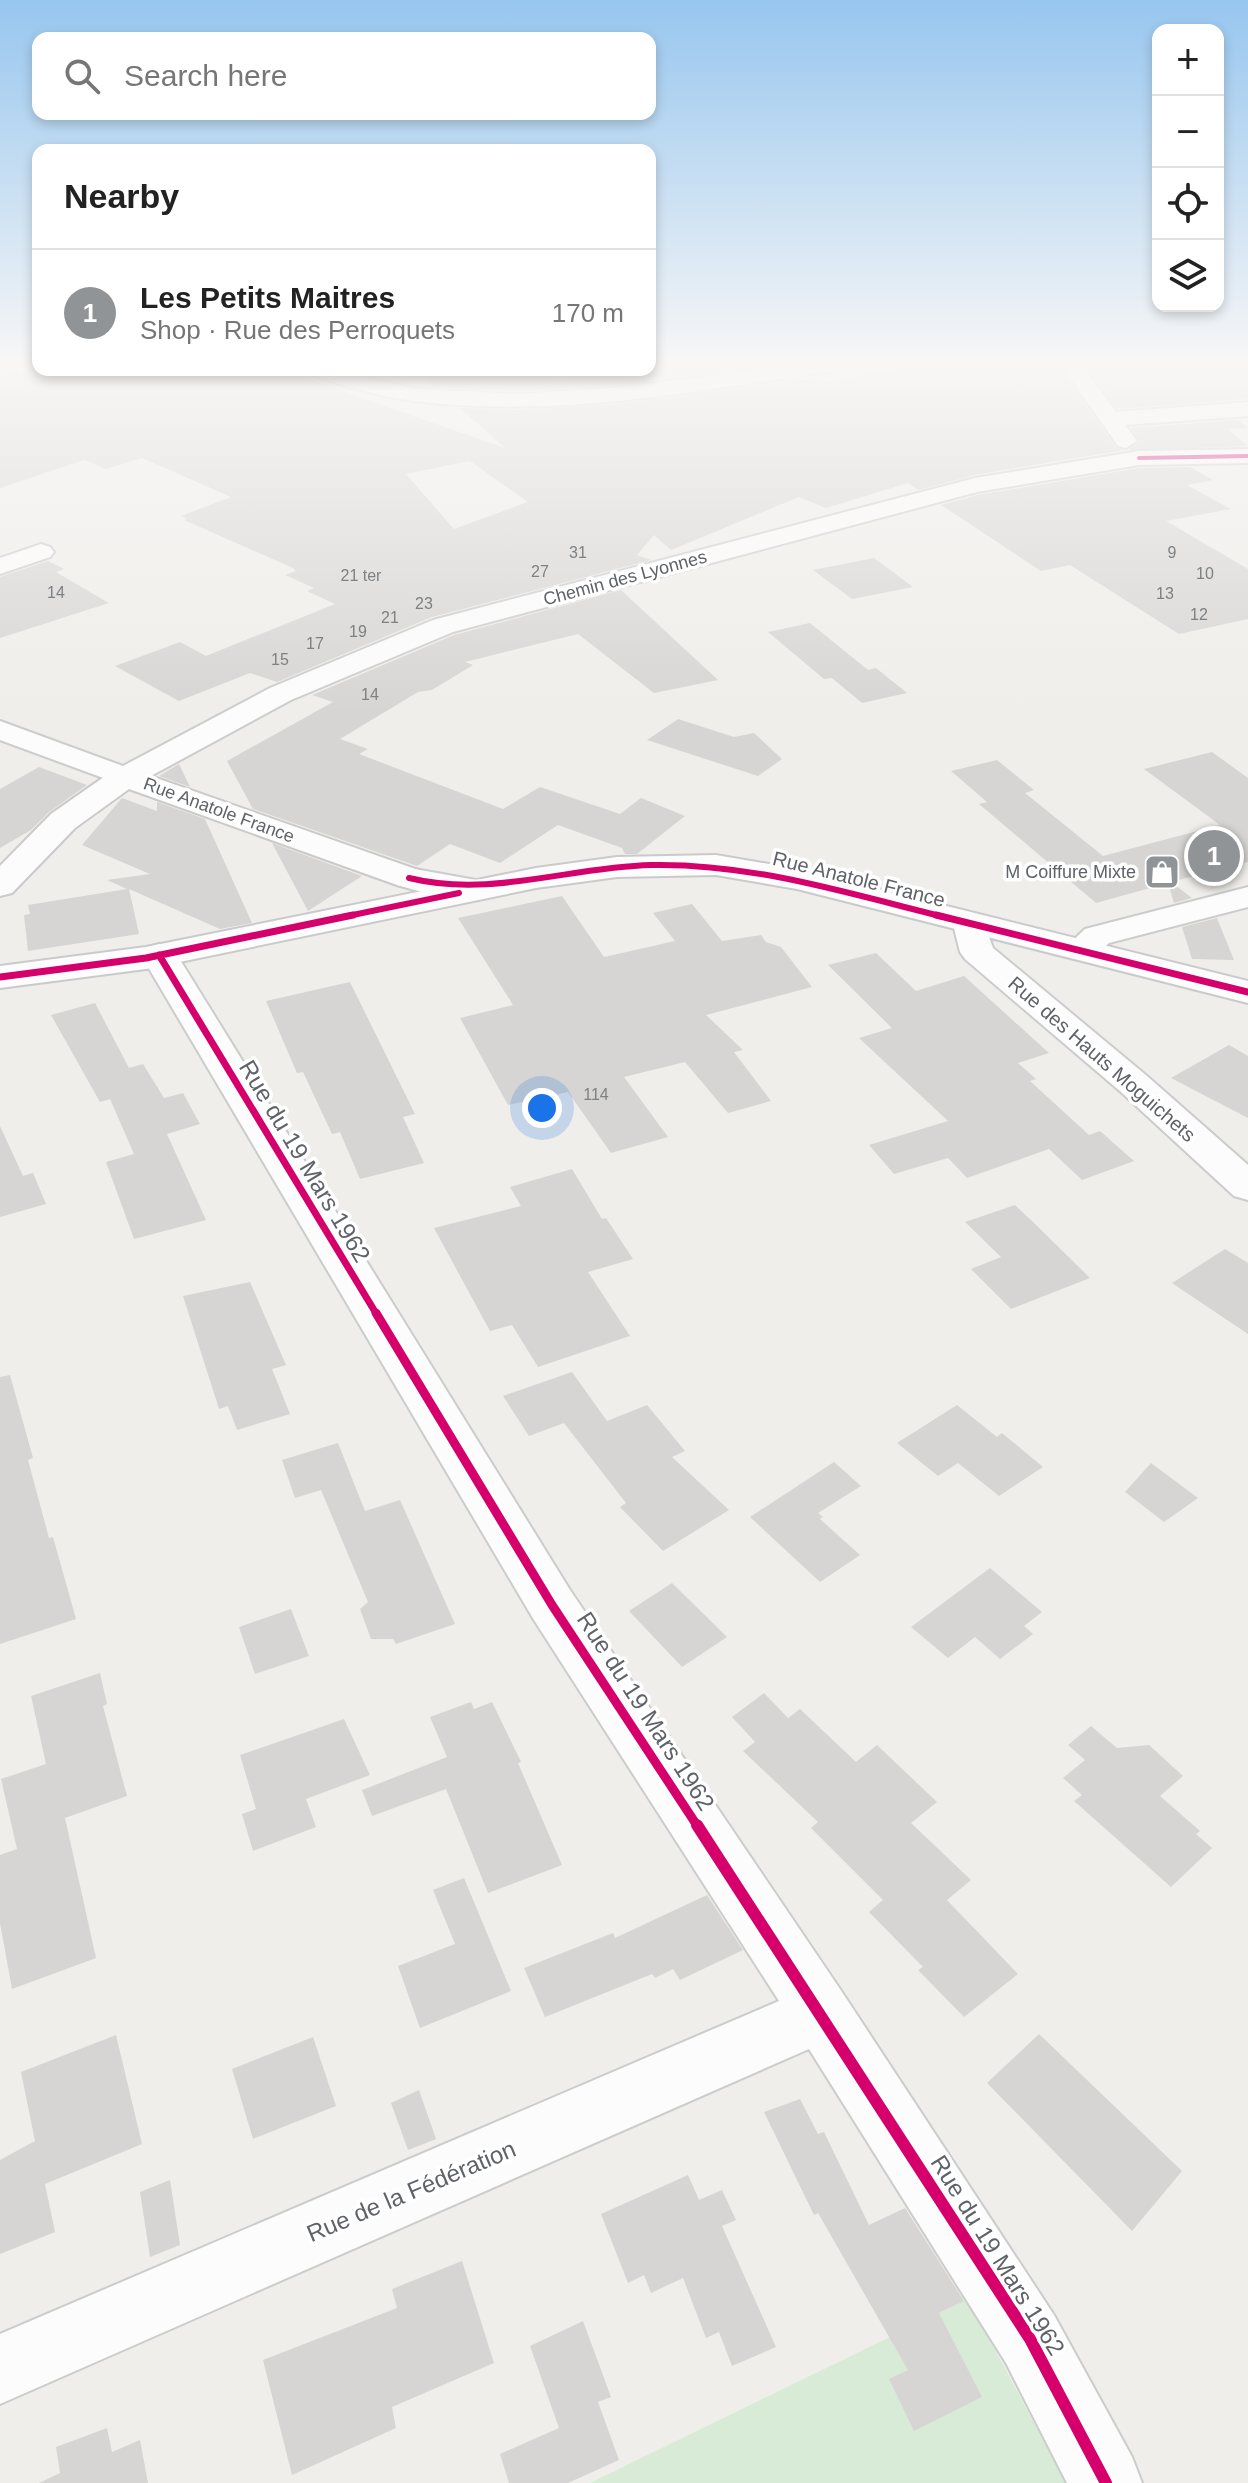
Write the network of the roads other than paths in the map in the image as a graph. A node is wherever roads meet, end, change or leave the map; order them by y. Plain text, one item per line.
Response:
1 (1000, 481) edge
2 (41, 552) dead end
3 (0, 566) edge
4 (0, 730) edge
5 (125, 777) junction
6 (0, 886) edge
7 (403, 893) junction
8 (1248, 897) edge
9 (970, 924) junction
10 (1081, 949) junction
11 (159, 955) junction
12 (0, 977) edge
13 (1248, 992) edge
14 (1248, 1187) edge
15 (821, 2013) junction
16 (0, 2369) edge
17 (1106, 2483) edge

1 - 5 street, Chemin des Lyonnes
2 - 3 street
4 - 5 street
5 - 6 street
5 - 7 street, Rue Anatole France
7 - 9 street, Rue Anatole France
7 - 11 street, Rue Anatole France
8 - 10 street
9 - 10 street, Rue Anatole France
9 - 14 street, Rue des Hauts Moguichets
10 - 13 street, Rue Anatole France
11 - 12 street, Rue Anatole France
11 - 15 street, Rue du 19 Mars 1962
15 - 16 street, Rue de la Fédération
15 - 17 street, Rue du 19 Mars 1962

